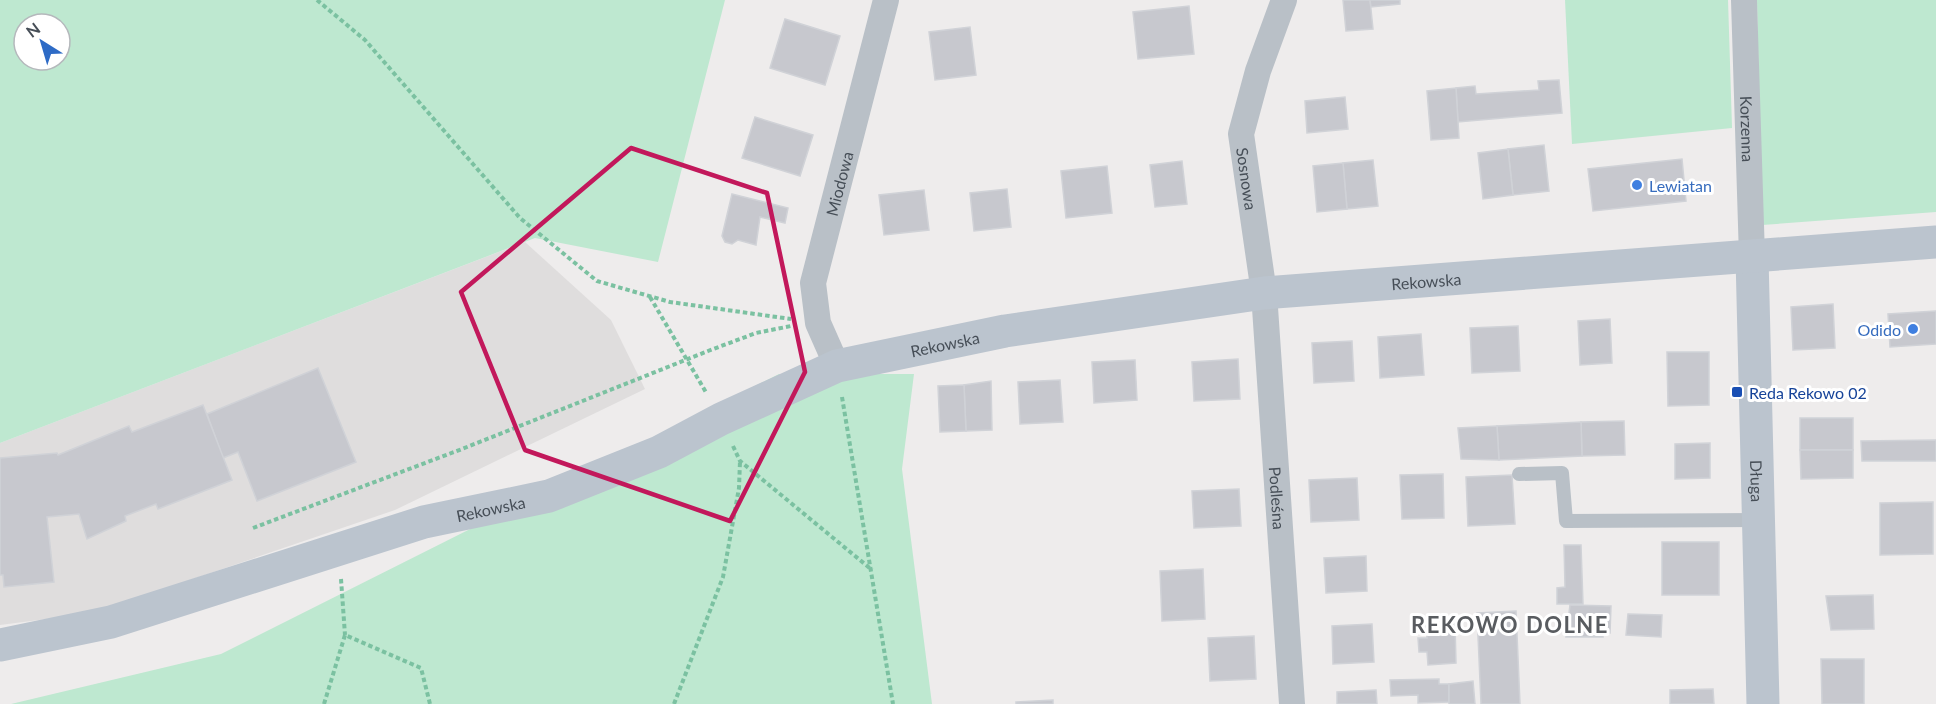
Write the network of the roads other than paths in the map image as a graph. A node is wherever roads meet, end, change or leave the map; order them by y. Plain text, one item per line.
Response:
1 (886, 0) edge
2 (1284, 0) edge
3 (1744, 0) edge
4 (1936, 242) edge
5 (1752, 257) junction
6 (1264, 293) junction
7 (837, 366) junction
8 (1519, 474) dead end
9 (1759, 520) junction
10 (0, 645) edge
11 (1292, 704) edge
12 (1763, 704) edge

1 - 7 street, Miodowa
2 - 6 street, Sosnowa
3 - 5 street, Korzenna
4 - 5 street, Rekowska
5 - 6 street, Rekowska
5 - 9 street, Długa
6 - 7 street, Rekowska
6 - 11 street, Podleśna
7 - 10 street, Rekowska
8 - 9 lane
9 - 12 street, Długa

